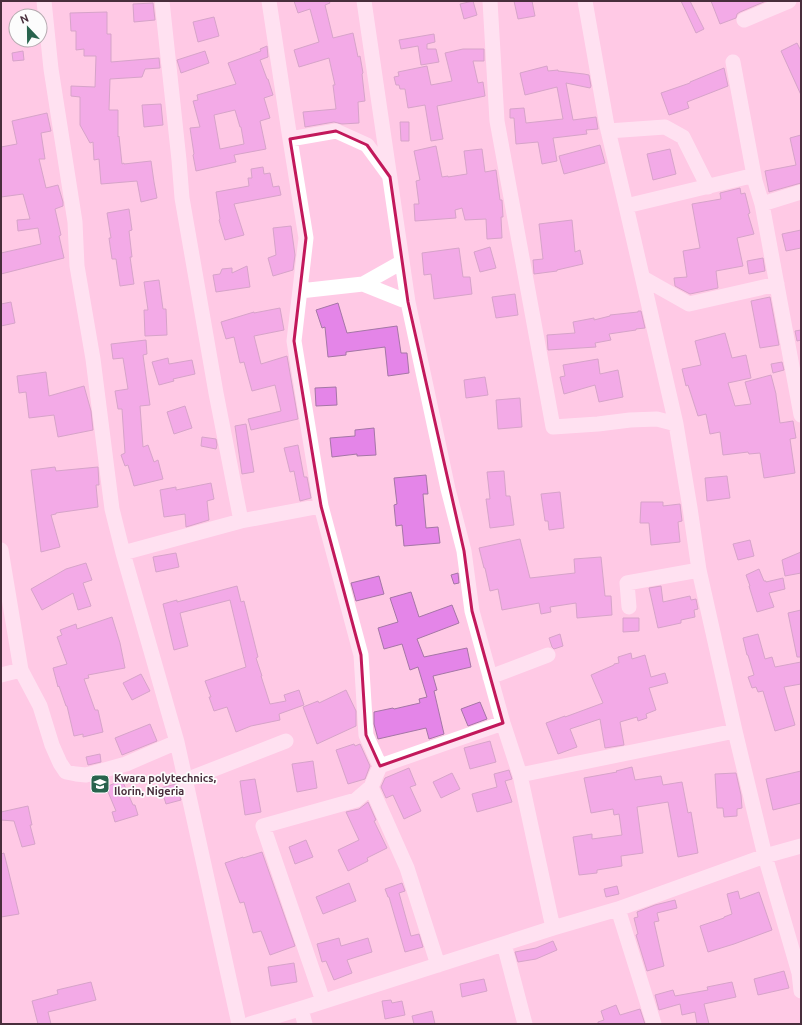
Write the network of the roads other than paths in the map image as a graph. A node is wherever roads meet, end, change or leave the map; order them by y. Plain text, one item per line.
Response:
1 (44, 1) edge
2 (162, 1) edge
3 (269, 1) edge
4 (364, 1) edge
5 (490, 1) edge
6 (585, 1) edge
7 (789, 1) edge
8 (744, 20) dead end
9 (733, 62) dead end
10 (608, 131) junction
11 (290, 139) junction
12 (390, 177) junction
13 (756, 181) junction
14 (708, 187) junction
15 (801, 192) edge
16 (762, 204) junction
17 (626, 206) junction
18 (402, 262) junction
19 (643, 278) junction
20 (362, 284) junction
21 (777, 284) junction
22 (300, 291) junction
23 (408, 302) junction
24 (796, 354) edge
25 (801, 415) edge
26 (676, 424) junction
27 (321, 506) junction
28 (241, 521) junction
29 (1, 550) edge
30 (123, 553) junction
31 (699, 570) junction
32 (630, 607) dead end
33 (548, 655) dead end
34 (21, 670) junction
35 (1, 675) edge
36 (490, 677) junction
37 (503, 723) junction
38 (735, 731) junction
39 (286, 741) dead end
40 (177, 742) junction
41 (380, 766) junction
42 (520, 775) junction
43 (186, 780) junction
44 (371, 787) junction
45 (801, 846) edge
46 (765, 856) junction
47 (618, 909) junction
48 (553, 928) junction
49 (504, 944) junction
50 (438, 965) junction
51 (801, 991) edge
52 (323, 1001) junction
53 (301, 1009) junction
54 (239, 1024) edge
55 (250, 1024) edge
56 (305, 1024) edge
57 (525, 1024) edge
58 (654, 1024) edge

1 - 30 street
2 - 28 street
3 - 11 street
4 - 12 street
5 - 26 street
6 - 10 street
7 - 8 street
9 - 13 street
10 - 14 street
10 - 17 street
11 - 12 street
11 - 22 street
12 - 18 street
13 - 14 street
13 - 16 street
14 - 17 street
15 - 16 street
16 - 21 street
17 - 19 street
18 - 20 street
18 - 23 street
19 - 21 street
19 - 26 street
20 - 22 street
20 - 23 street
21 - 24 street
22 - 27 street
23 - 36 street
24 - 25 street
26 - 31 street
27 - 28 street
27 - 41 street
28 - 30 street
29 - 34 street
30 - 40 street
31 - 32 street
31 - 38 street
33 - 36 street
34 - 35 street
34 - 40 street
36 - 37 street
37 - 41 street
37 - 42 street
38 - 42 street
38 - 46 street
39 - 43 street
40 - 43 street
41 - 44 street
42 - 48 street
43 - 54 street
44 - 50 street
44 - 52 street
45 - 46 street
46 - 47 street
46 - 51 street
47 - 48 street
47 - 58 street
48 - 49 street
49 - 50 street
49 - 57 street
50 - 52 street
52 - 53 street
53 - 55 street
53 - 56 street

